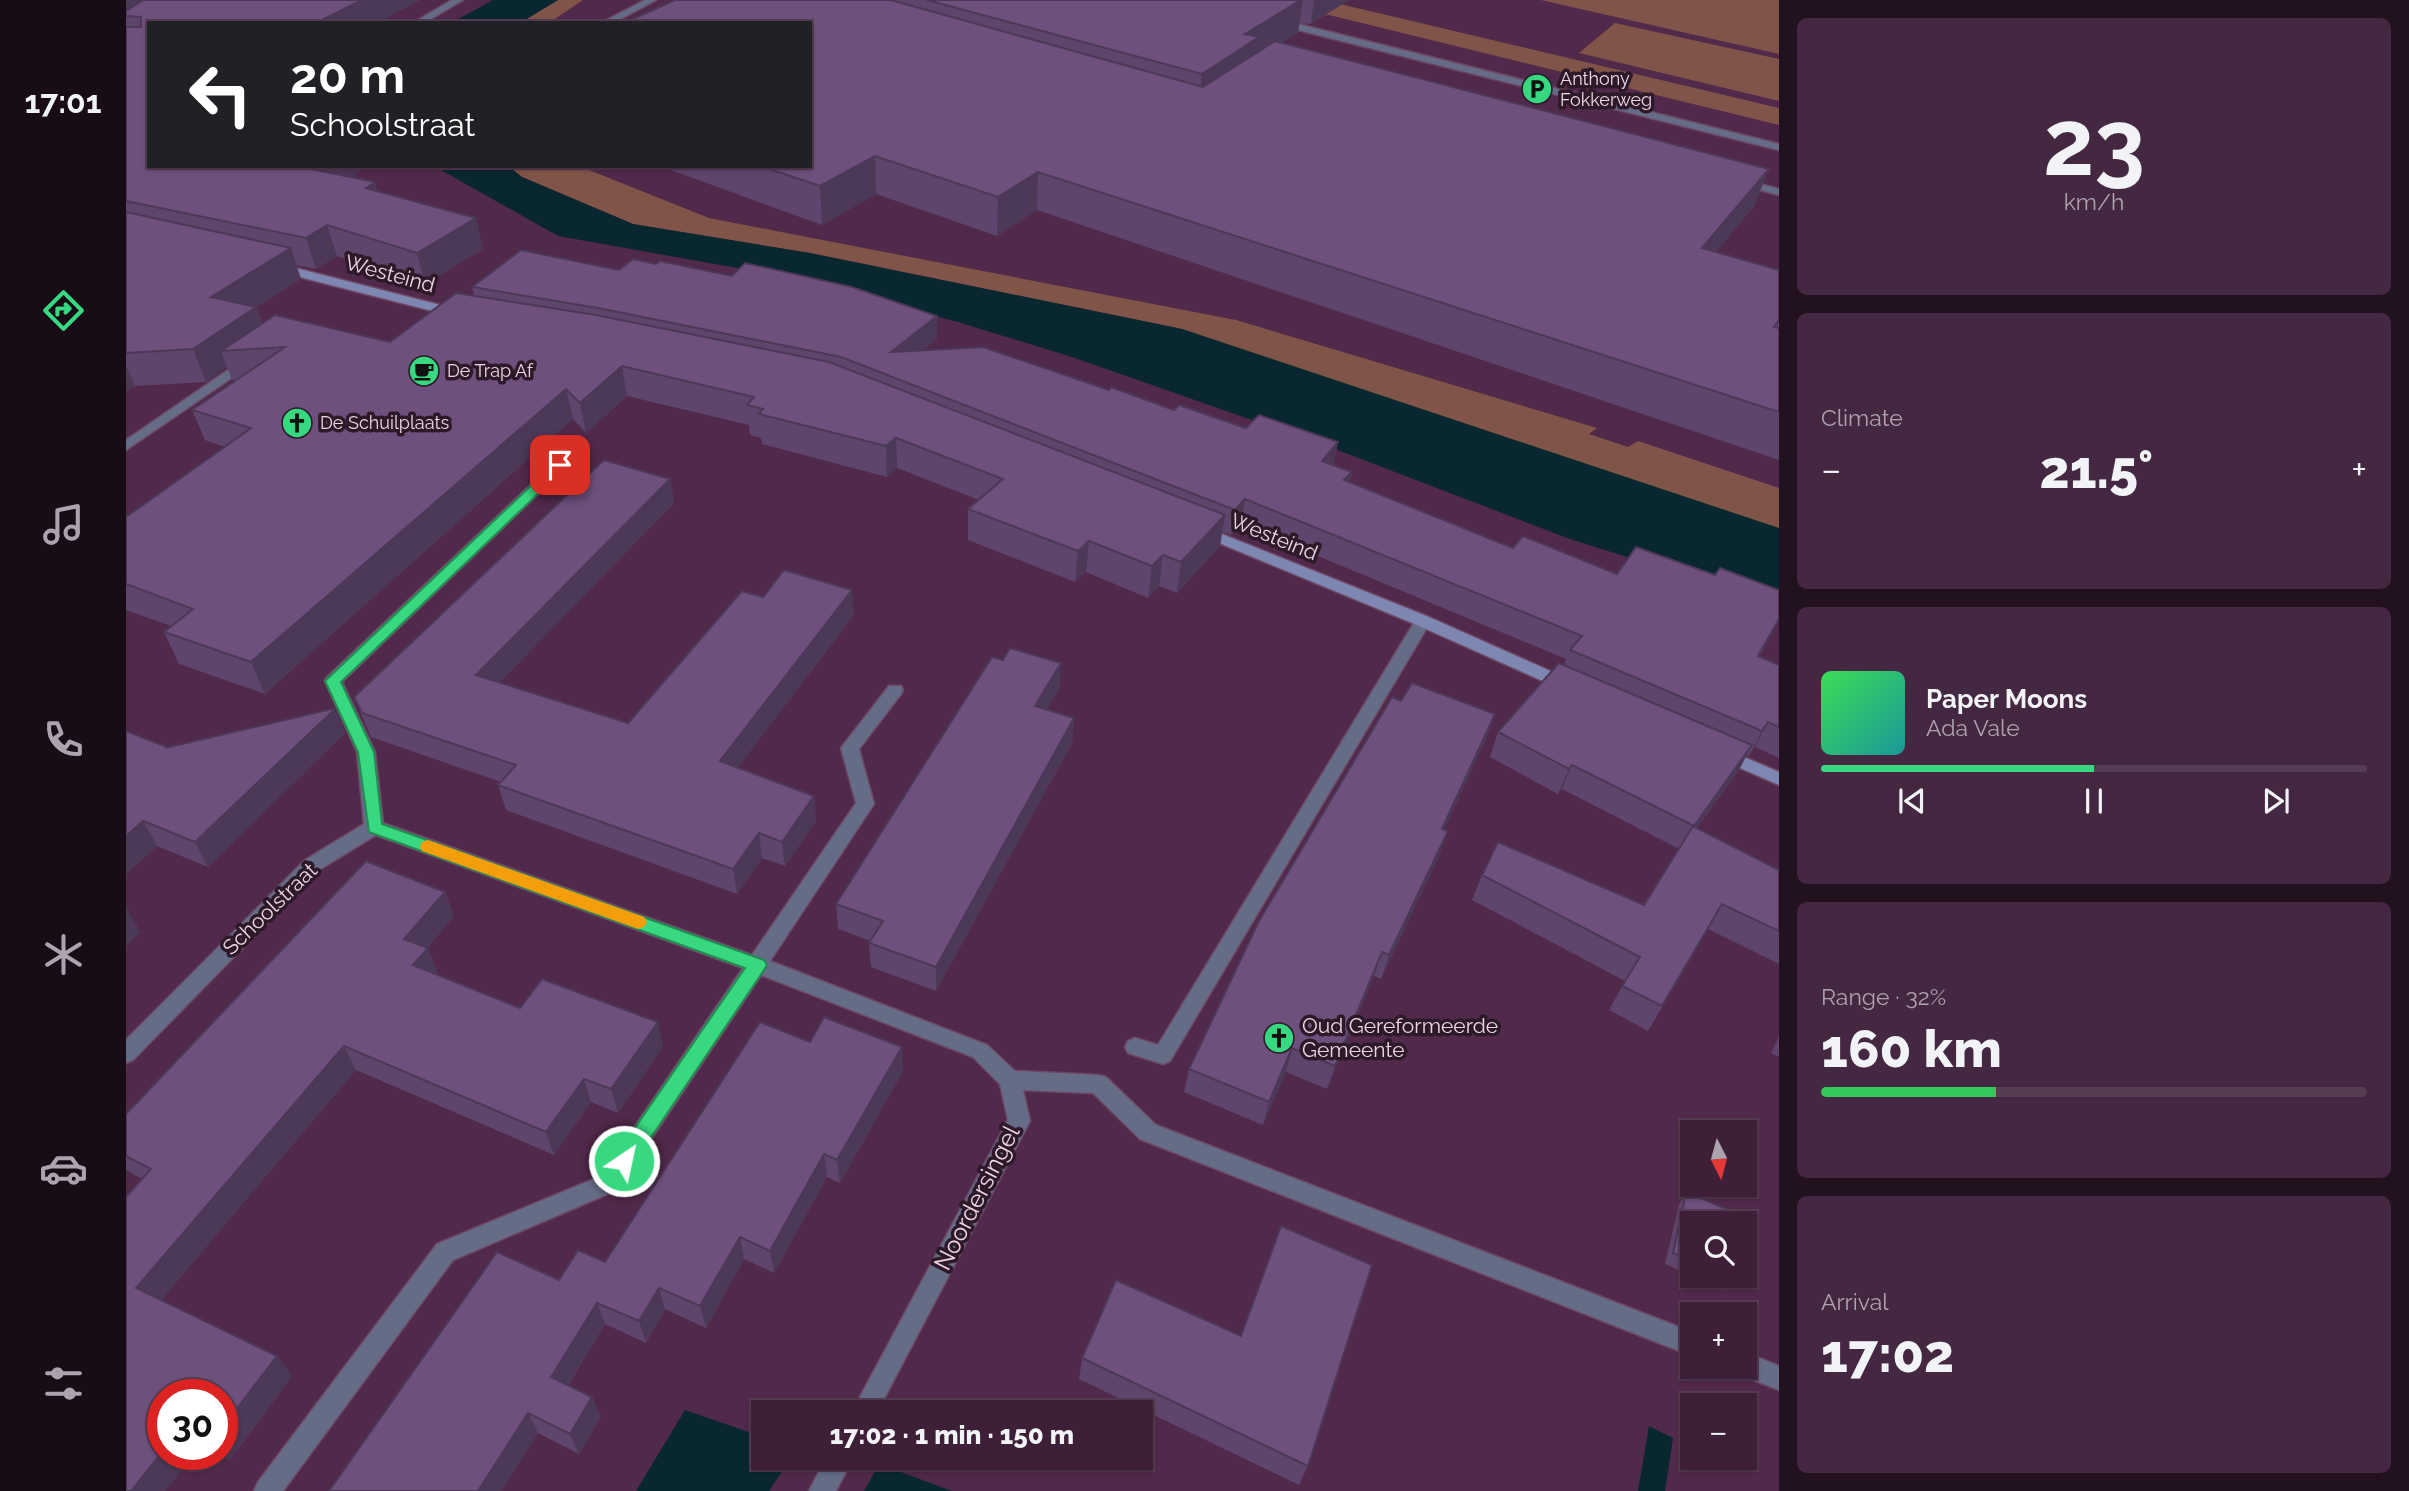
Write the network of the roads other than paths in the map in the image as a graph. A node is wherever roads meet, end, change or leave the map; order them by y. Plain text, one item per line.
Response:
1 (459, 0) edge
2 (652, 0) edge
3 (421, 21) edge
4 (609, 21) edge
5 (1261, 24) edge
6 (1779, 147) edge
7 (1736, 181) edge
8 (1779, 192) edge
9 (255, 263) edge
10 (472, 316) edge
11 (258, 354) edge
12 (126, 446) edge
13 (560, 465) dead end
14 (1187, 525) edge
15 (1423, 621) junction
16 (895, 690) dead end
17 (1588, 695) edge
18 (1703, 745) edge
19 (1779, 779) edge
20 (374, 827) junction
21 (758, 965) junction
22 (1135, 1047) dead end
23 (126, 1054) edge
24 (1010, 1080) junction
25 (1680, 1339) edge
26 (1757, 1369) edge
27 (1779, 1378) edge
28 (870, 1400) edge
29 (833, 1470) edge
30 (267, 1491) edge
31 (822, 1491) edge

1 - 3 street
2 - 4 street
5 - 6 street
7 - 8 street
9 - 10 street, Westeind
11 - 12 street
13 - 20 street
14 - 15 street, Westeind
15 - 17 street, Westeind
15 - 22 street
16 - 21 street
18 - 19 street
20 - 21 street
20 - 23 street, Schoolstraat
21 - 24 street
21 - 30 street
24 - 25 street
24 - 28 street, Noordersingel
26 - 27 street
29 - 31 street

